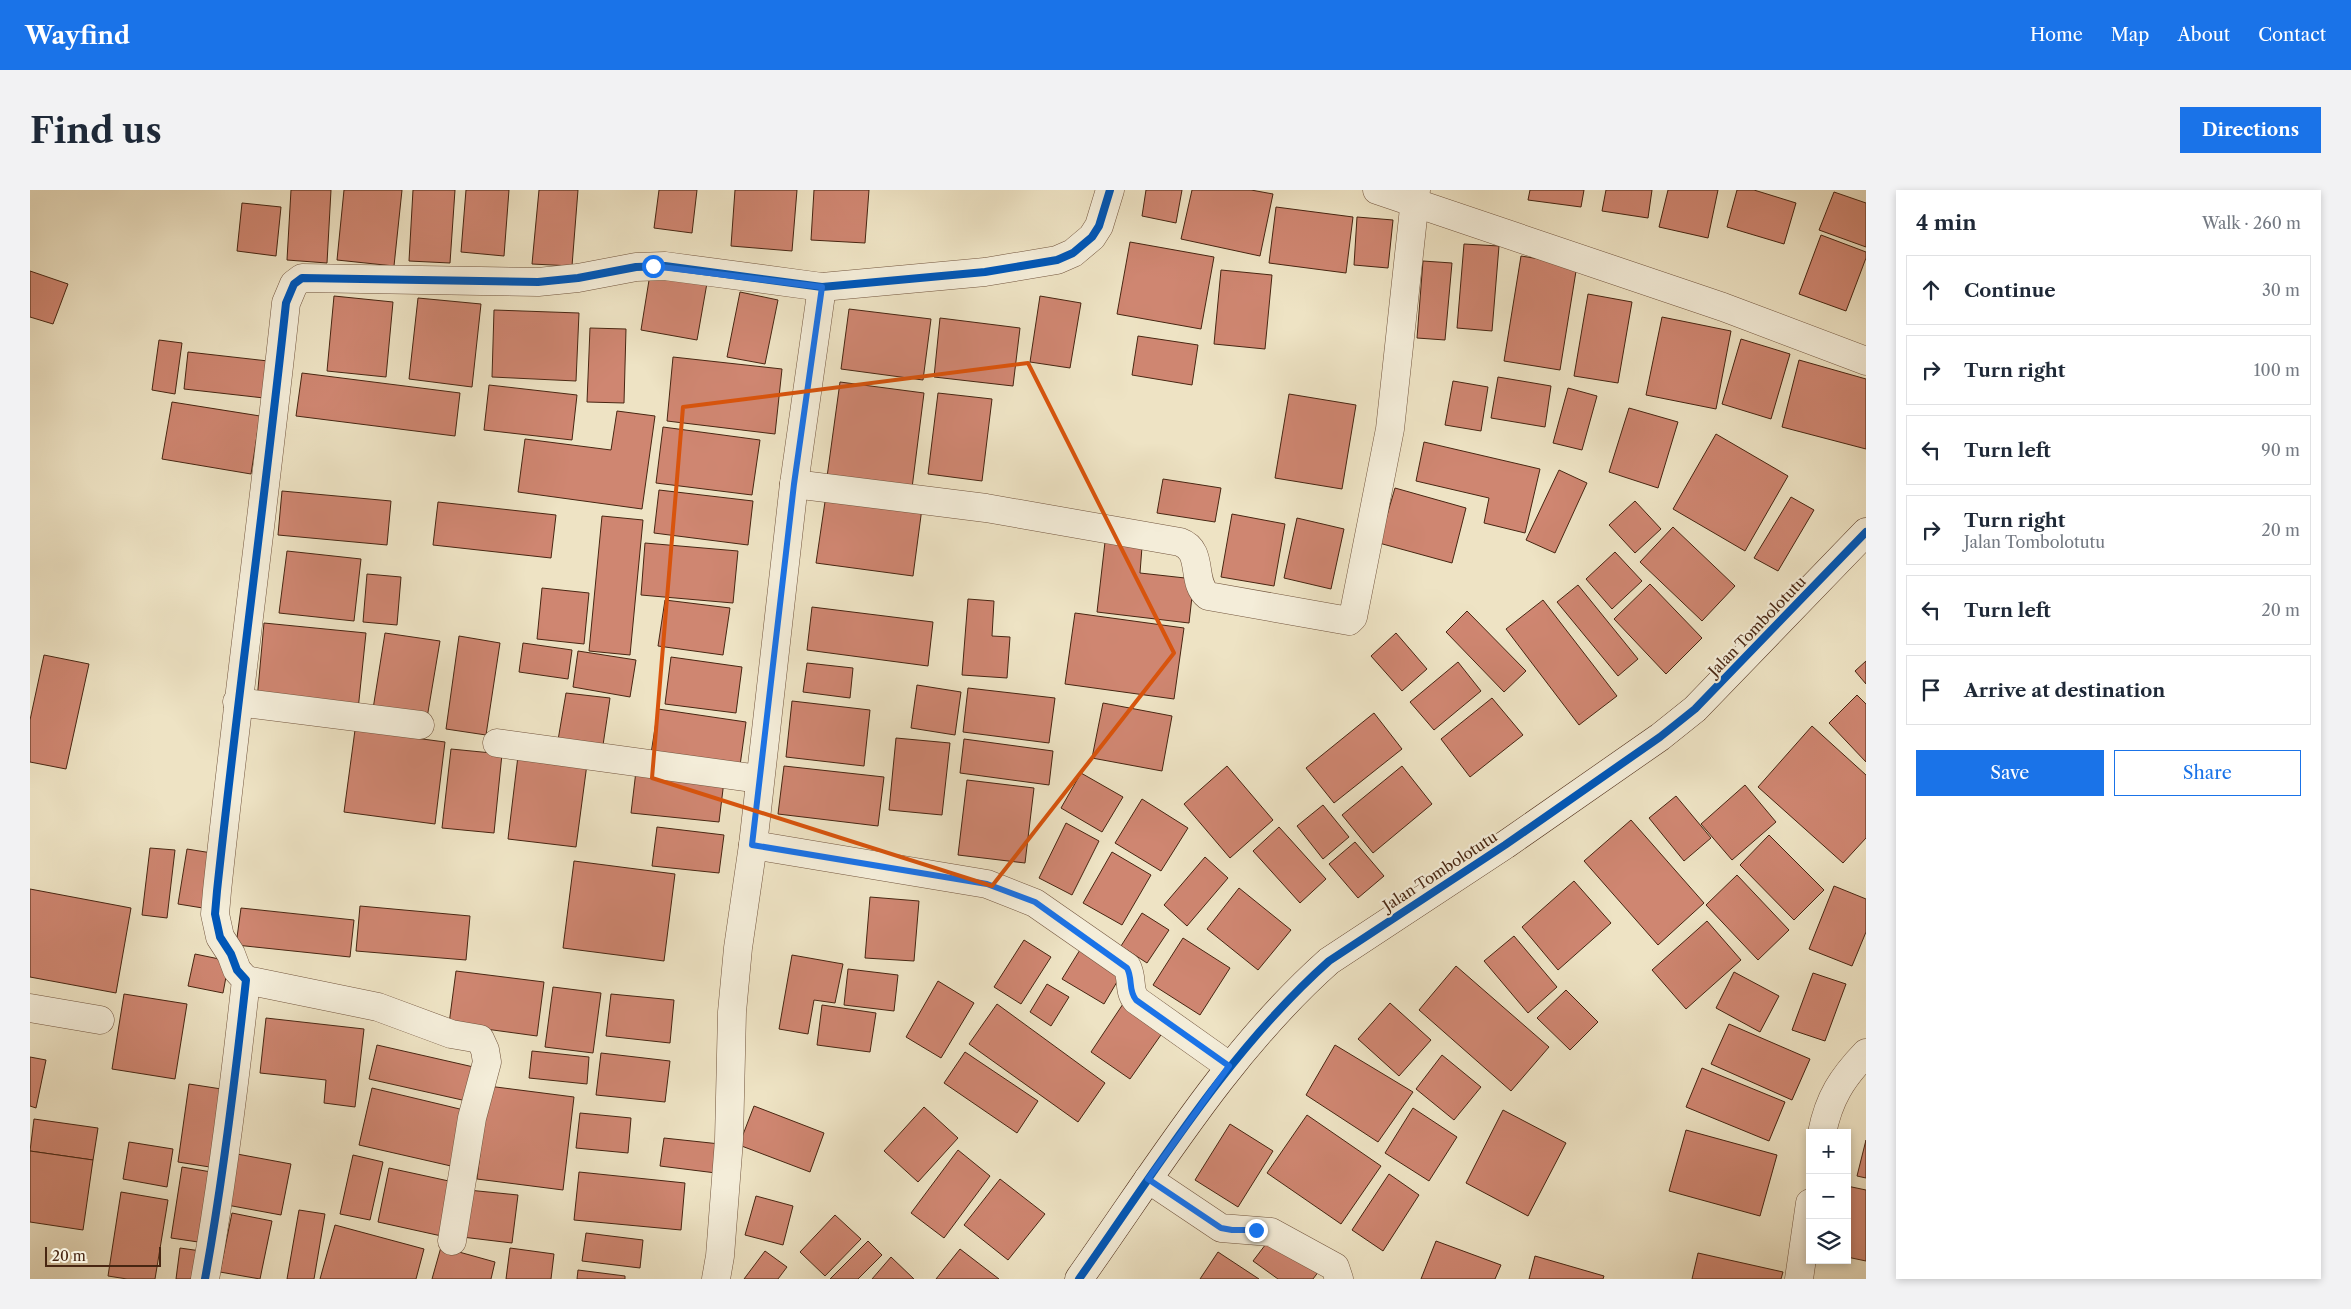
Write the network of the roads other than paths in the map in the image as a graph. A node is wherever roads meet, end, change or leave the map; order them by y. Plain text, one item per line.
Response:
1 (1110, 190) edge
2 (1377, 190) edge
3 (1415, 195) edge
4 (822, 287) junction
5 (1866, 361) edge
6 (794, 484) junction
7 (1866, 532) edge
8 (237, 702) junction
9 (420, 725) dead end
10 (497, 742) dead end
11 (760, 779) junction
12 (752, 845) junction
13 (246, 980) junction
14 (30, 1008) edge
15 (100, 1020) dead end
16 (1866, 1053) edge
17 (1229, 1066) junction
18 (1823, 1129) edge
19 (1148, 1179) junction
20 (1808, 1219) edge
21 (452, 1241) dead end
22 (205, 1279) edge
23 (716, 1279) edge
24 (1079, 1279) edge
25 (1339, 1279) edge
26 (1799, 1279) edge

1 - 4 street
2 - 3 street
3 - 5 street
3 - 6 street
4 - 6 street
4 - 8 street
6 - 11 street
7 - 17 street, Jalan Tombolotutu
8 - 9 street
8 - 13 street
10 - 11 street
11 - 12 street
12 - 17 street
12 - 23 street
13 - 21 street
13 - 22 street
14 - 15 street
16 - 18 street
17 - 19 street, Jalan Tombolotutu
19 - 24 street, Jalan Tombolotutu
19 - 25 street
20 - 26 street

